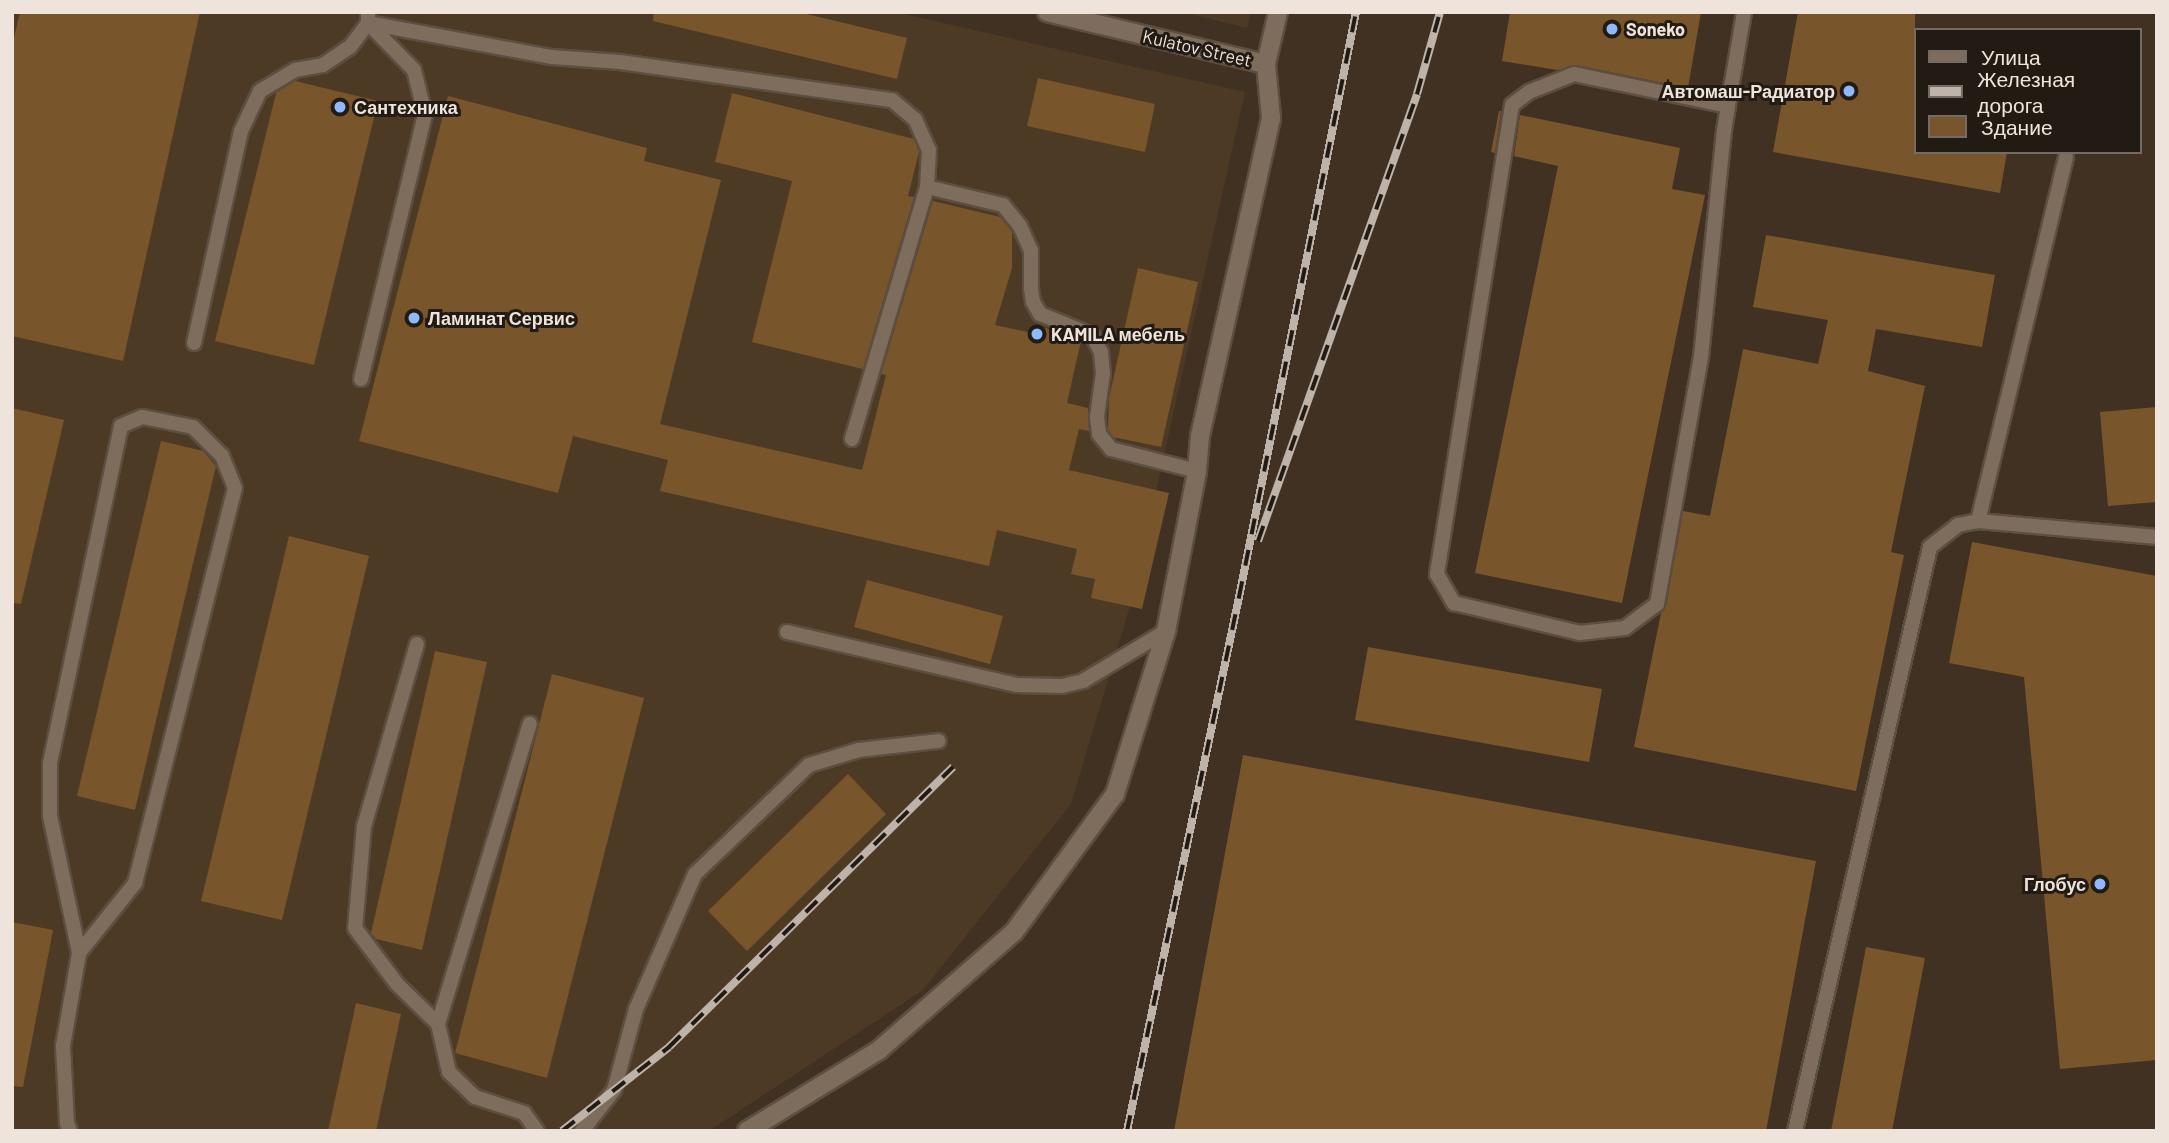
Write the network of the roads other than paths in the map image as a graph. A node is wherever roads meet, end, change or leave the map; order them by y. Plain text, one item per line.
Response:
1 (1278, 12) edge
2 (1744, 12) edge
3 (1057, 13) edge
4 (368, 18) edge
5 (1266, 64) junction
6 (1728, 106) junction
7 (2066, 157) dead end
8 (927, 187) junction
9 (194, 343) dead end
10 (361, 379) dead end
11 (852, 439) dead end
12 (1197, 471) junction
13 (1978, 521) junction
14 (2157, 537) edge
15 (1166, 631) junction
16 (787, 632) dead end
17 (417, 644) dead end
18 (530, 724) dead end
19 (938, 741) dead end
20 (79, 953) junction
21 (438, 1024) junction
22 (70, 1131) edge
23 (537, 1131) edge
24 (582, 1131) edge
25 (747, 1131) edge
26 (1795, 1131) edge

1 - 5 street
2 - 6 lane
3 - 5 street, Kulatov Street
4 - 8 lane
4 - 9 lane
4 - 10 lane
5 - 12 street
6 - 6 lane
7 - 13 lane
8 - 11 lane
8 - 12 lane
12 - 15 street
13 - 14 lane
13 - 26 lane
15 - 16 lane
15 - 25 street
17 - 21 lane
18 - 21 lane
19 - 24 lane
20 - 20 lane
20 - 22 lane
21 - 23 lane

